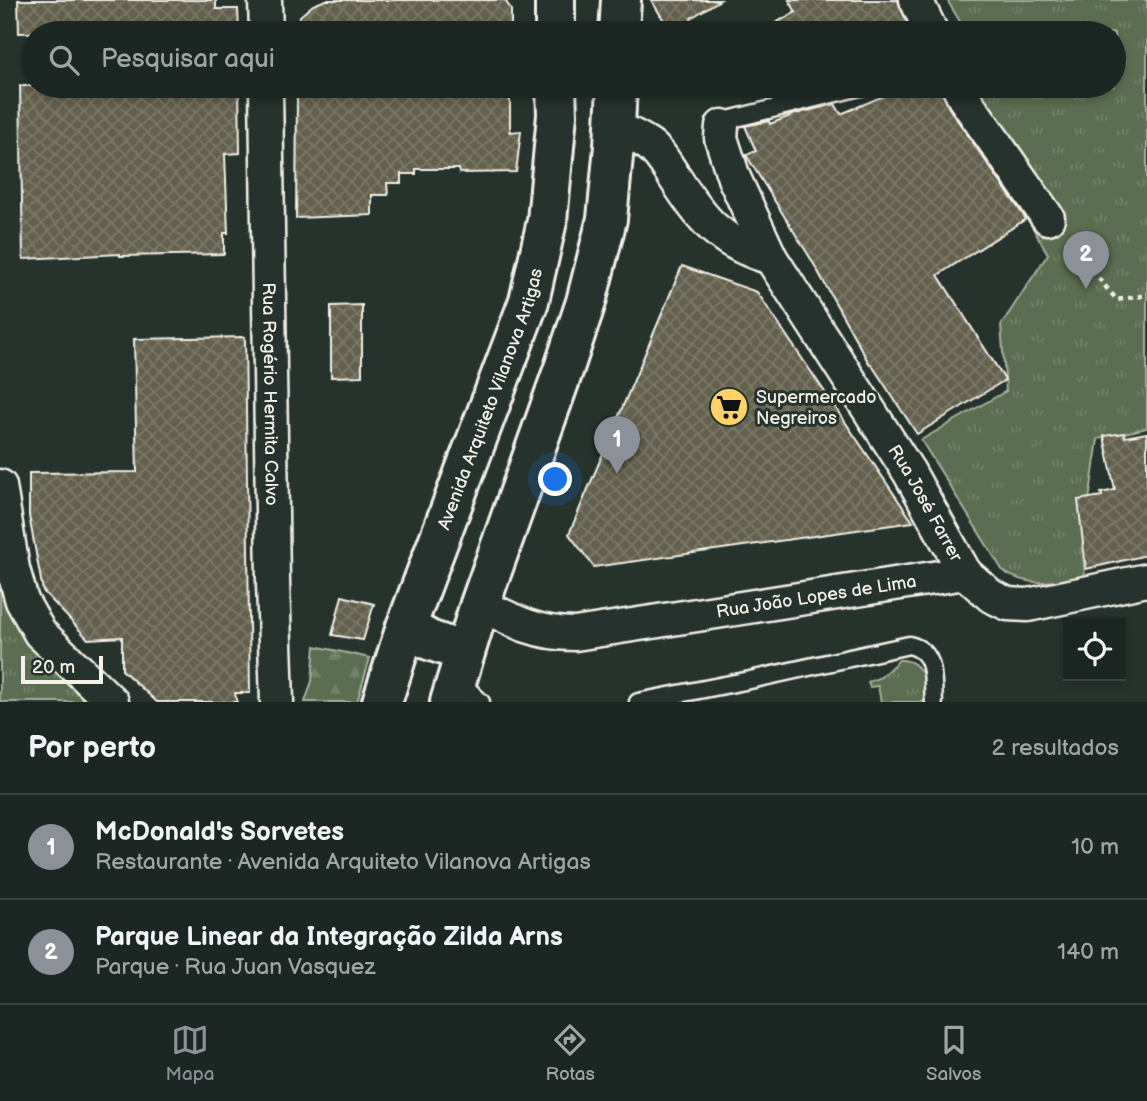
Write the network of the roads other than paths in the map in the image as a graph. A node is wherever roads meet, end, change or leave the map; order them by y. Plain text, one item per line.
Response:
1 (265, 0) edge
2 (555, 0) edge
3 (621, 0) edge
4 (916, 0) edge
5 (266, 21) edge
6 (555, 21) edge
7 (620, 21) edge
8 (926, 21) edge
9 (267, 98) edge
10 (556, 98) edge
11 (616, 98) edge
12 (816, 98) edge
13 (964, 98) edge
14 (722, 126) joint
15 (615, 127) junction
16 (1048, 218) road end
17 (771, 258) junction
18 (0, 486) edge
19 (965, 573) junction
20 (1147, 580) edge
21 (480, 604) junction
22 (447, 666) edge
23 (112, 702) edge
24 (277, 702) edge
25 (382, 702) edge
26 (638, 702) edge
27 (934, 702) edge

1 - 5 street
2 - 6 main road
3 - 7 main road
4 - 8 street
9 - 24 street, Rua Rogério Hermita Calvo
10 - 22 main road, Avenida Arquiteto Vilanova Artigas
11 - 15 main road, Avenida Arquiteto Vilanova Artigas
12 - 14 lane
13 - 16 street
14 - 17 street, Rua José Farrer
15 - 17 street
15 - 21 main road, Avenida Arquiteto Vilanova Artigas
17 - 19 street, Rua José Farrer
18 - 23 street
19 - 20 street
19 - 21 street, Rua João Lopes de Lima
21 - 22 main road, Avenida Arquiteto Vilanova Artigas
22 - 25 main road, Avenida Arquiteto Vilanova Artigas
26 - 27 lane

